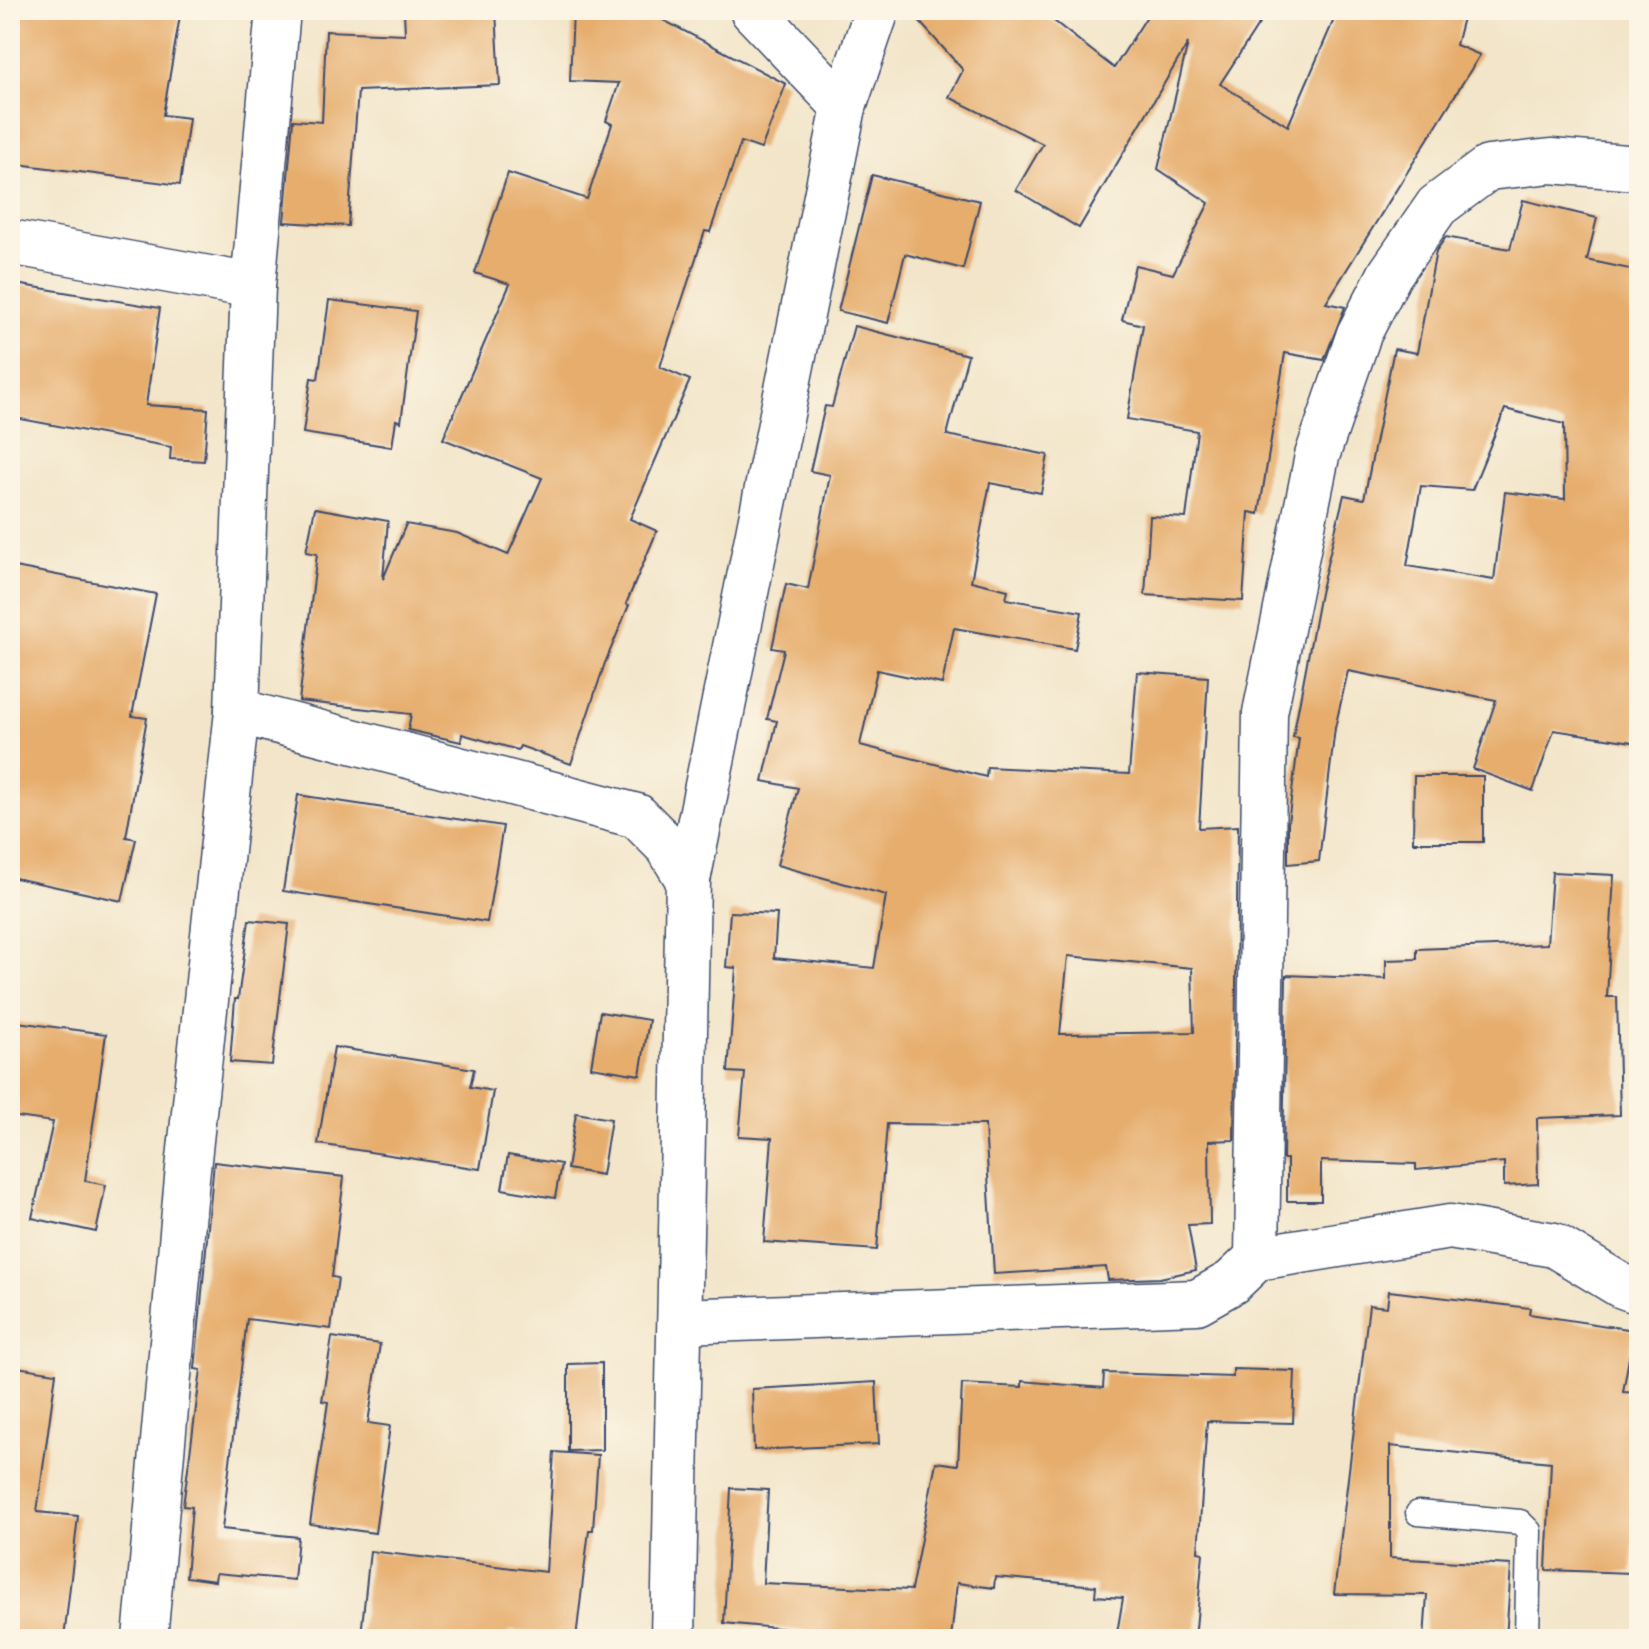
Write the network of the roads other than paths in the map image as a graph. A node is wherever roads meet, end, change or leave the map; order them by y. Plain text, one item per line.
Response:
1 (278, 10) edge
2 (752, 10) edge
3 (877, 10) edge
4 (844, 107) junction
5 (1639, 168) edge
6 (10, 242) edge
7 (253, 286) junction
8 (237, 711) junction
9 (688, 880) junction
10 (1257, 1258) junction
11 (1639, 1292) edge
12 (681, 1321) junction
13 (1418, 1513) dead end
14 (145, 1639) edge
15 (673, 1639) edge
16 (1527, 1639) edge

1 - 7 street
2 - 4 street
3 - 4 street
4 - 9 street
5 - 10 street
6 - 7 street
7 - 8 street
8 - 9 street
8 - 14 street
9 - 12 street
10 - 11 street
10 - 12 street
12 - 15 street
13 - 16 lane

